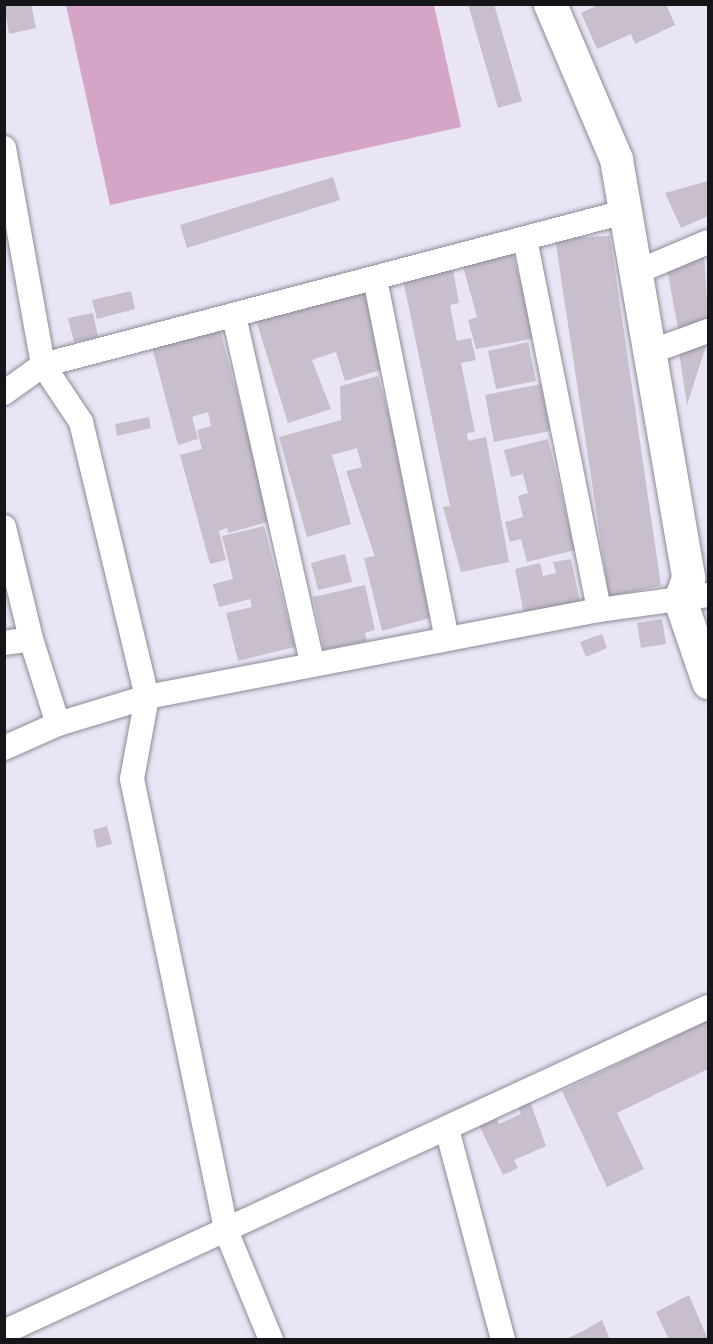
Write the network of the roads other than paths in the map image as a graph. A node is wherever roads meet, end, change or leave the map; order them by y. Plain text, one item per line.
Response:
1 (550, 4) edge
2 (4, 148) edge
3 (628, 211) junction
4 (525, 239) junction
5 (708, 242) edge
6 (639, 271) junction
7 (375, 279) junction
8 (234, 316) junction
9 (708, 331) edge
10 (653, 351) junction
11 (43, 365) junction
12 (4, 393) edge
13 (4, 527) edge
14 (699, 594) edge
15 (599, 610) junction
16 (31, 639) junction
17 (447, 639) junction
18 (4, 643) edge
19 (312, 663) junction
20 (708, 682) edge
21 (147, 697) junction
22 (58, 724) junction
23 (4, 748) edge
24 (708, 1007) edge
25 (447, 1129) junction
26 (227, 1233) junction
27 (7, 1334) edge
28 (271, 1340) edge
29 (503, 1340) edge

1 - 3 main road
2 - 11 street
3 - 4 street
3 - 6 main road
4 - 7 street
4 - 15 street
5 - 6 street
6 - 10 main road
7 - 8 street
7 - 17 street
8 - 11 street
8 - 19 street
9 - 10 street
10 - 14 main road
11 - 12 street
11 - 21 street
13 - 16 street
14 - 15 street
14 - 20 main road
15 - 17 street
16 - 18 street
16 - 22 street
17 - 19 street
19 - 21 street
21 - 22 street
21 - 26 street
22 - 23 street
24 - 25 street
25 - 26 street
25 - 29 street
26 - 27 street
26 - 28 street

